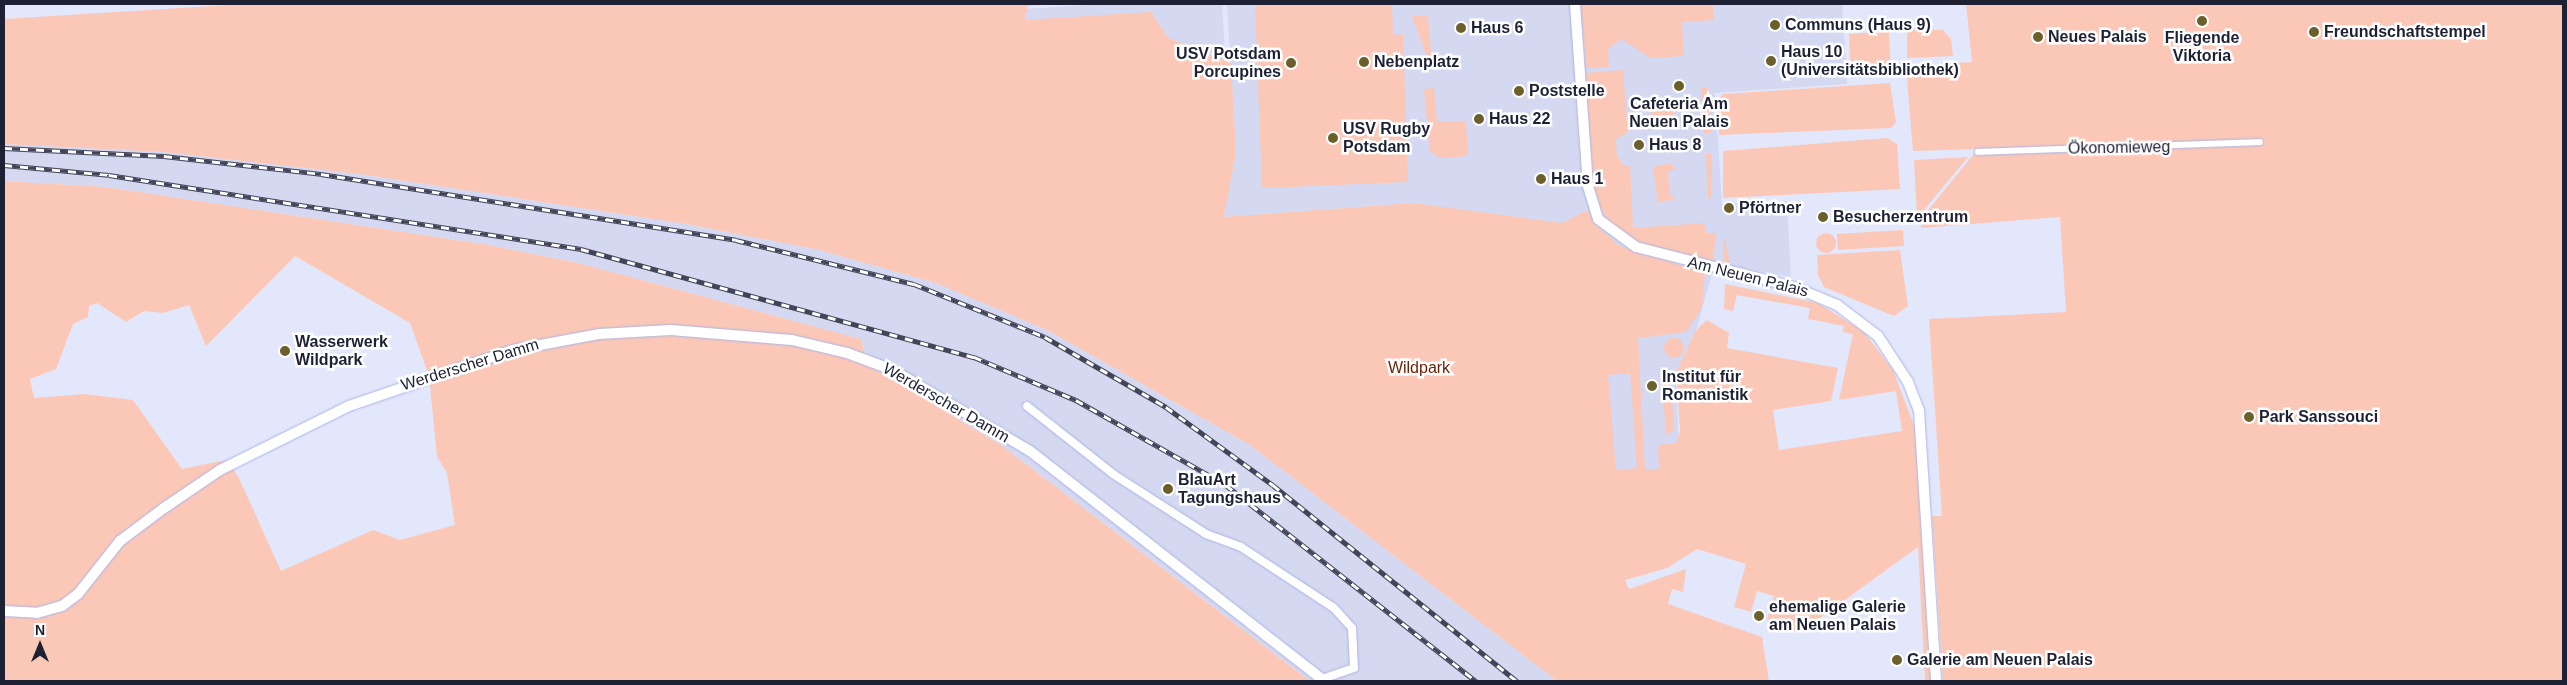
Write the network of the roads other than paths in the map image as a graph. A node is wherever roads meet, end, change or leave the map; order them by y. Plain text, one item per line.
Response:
1 (1575, 4) edge
2 (2260, 142) dead end
3 (1978, 152) dead end
4 (1027, 406) dead end
5 (4, 611) edge
6 (1323, 680) edge
7 (1936, 681) edge

1 - 7 street, Am Neuen Palais
2 - 3 street, Ökonomieweg
4 - 6 street, Werderscher Damm
5 - 6 street, Werderscher Damm

